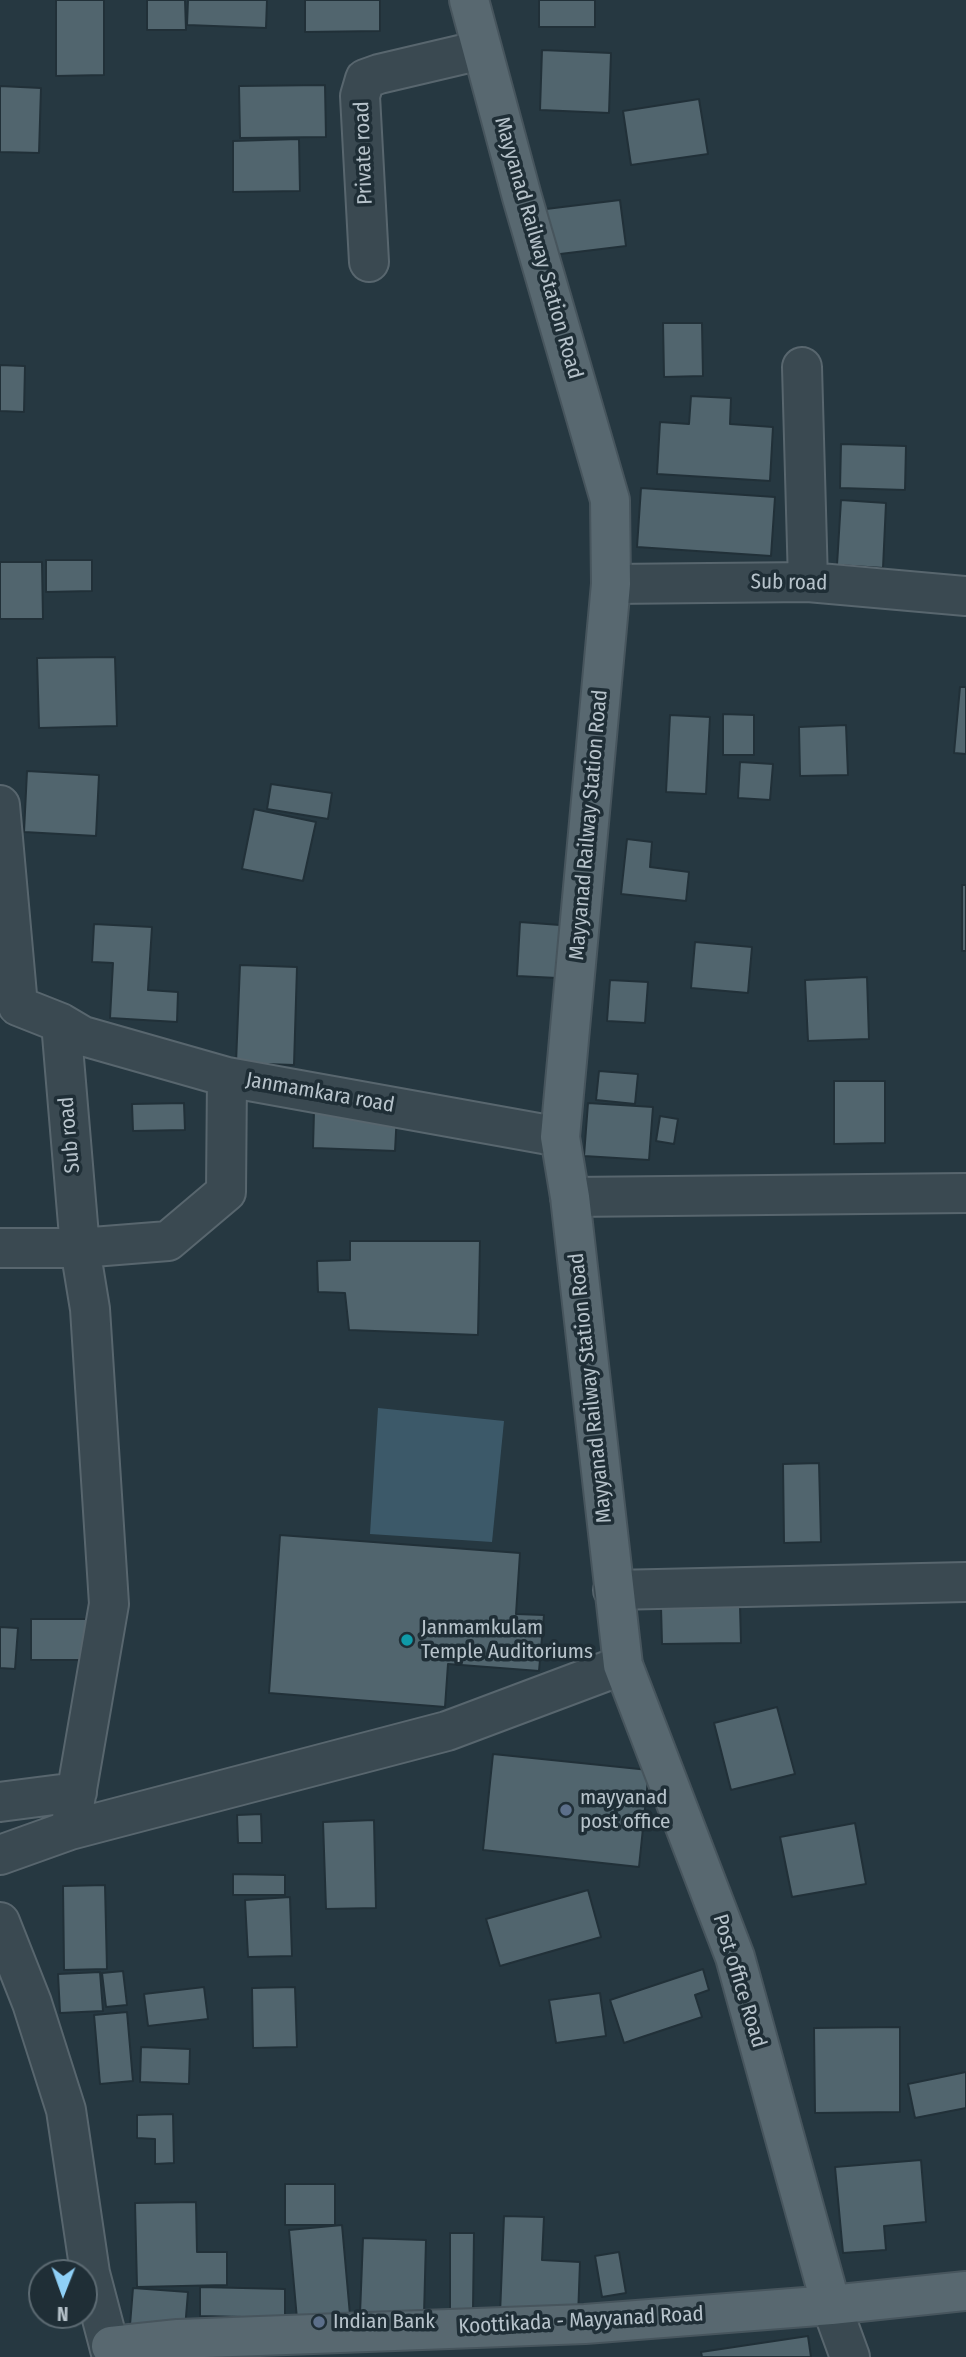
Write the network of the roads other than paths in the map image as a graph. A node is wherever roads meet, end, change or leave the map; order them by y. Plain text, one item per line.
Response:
1 (469, 0) edge
2 (481, 50) junction
3 (369, 262) dead end
4 (802, 367) dead end
5 (808, 582) junction
6 (611, 584) junction
7 (966, 596) edge
8 (0, 805) edge
9 (72, 1030) junction
10 (227, 1077) junction
11 (560, 1137) junction
12 (966, 1193) edge
13 (570, 1197) junction
14 (0, 1248) edge
15 (80, 1248) junction
16 (966, 1581) edge
17 (613, 1590) junction
18 (623, 1665) junction
19 (77, 1792) junction
20 (0, 1801) edge
21 (70, 1830) junction
22 (0, 1855) edge
23 (0, 1922) edge
24 (966, 2291) edge
25 (831, 2305) junction
26 (112, 2351) edge
27 (850, 2357) edge

1 - 2 main road, Mayyanad Railway Station Road
2 - 3 street, Private road
2 - 6 main road, Mayyanad Railway Station Road
4 - 5 street
5 - 6 street, Sub road
5 - 7 street, Sub road
6 - 11 main road, Mayyanad Railway Station Road
8 - 9 street, Janmamkara road
9 - 10 street, Janmamkara road
9 - 15 street, Sub road
10 - 11 street, Janmamkara road
10 - 15 street
11 - 13 main road, Mayyanad Railway Station Road
12 - 13 street
13 - 17 main road, Mayyanad Railway Station Road
14 - 15 street
15 - 19 street, Sub road
16 - 17 street
17 - 18 main road, Mayyanad Railway Station Road
18 - 21 street
18 - 25 main road, Post office Road
19 - 20 street
19 - 21 street, Sub road
21 - 22 street
23 - 26 street
24 - 25 main road, Koottikada - Mayyanad Road
25 - 26 main road, Koottikada - Mayyanad Road
25 - 27 street

